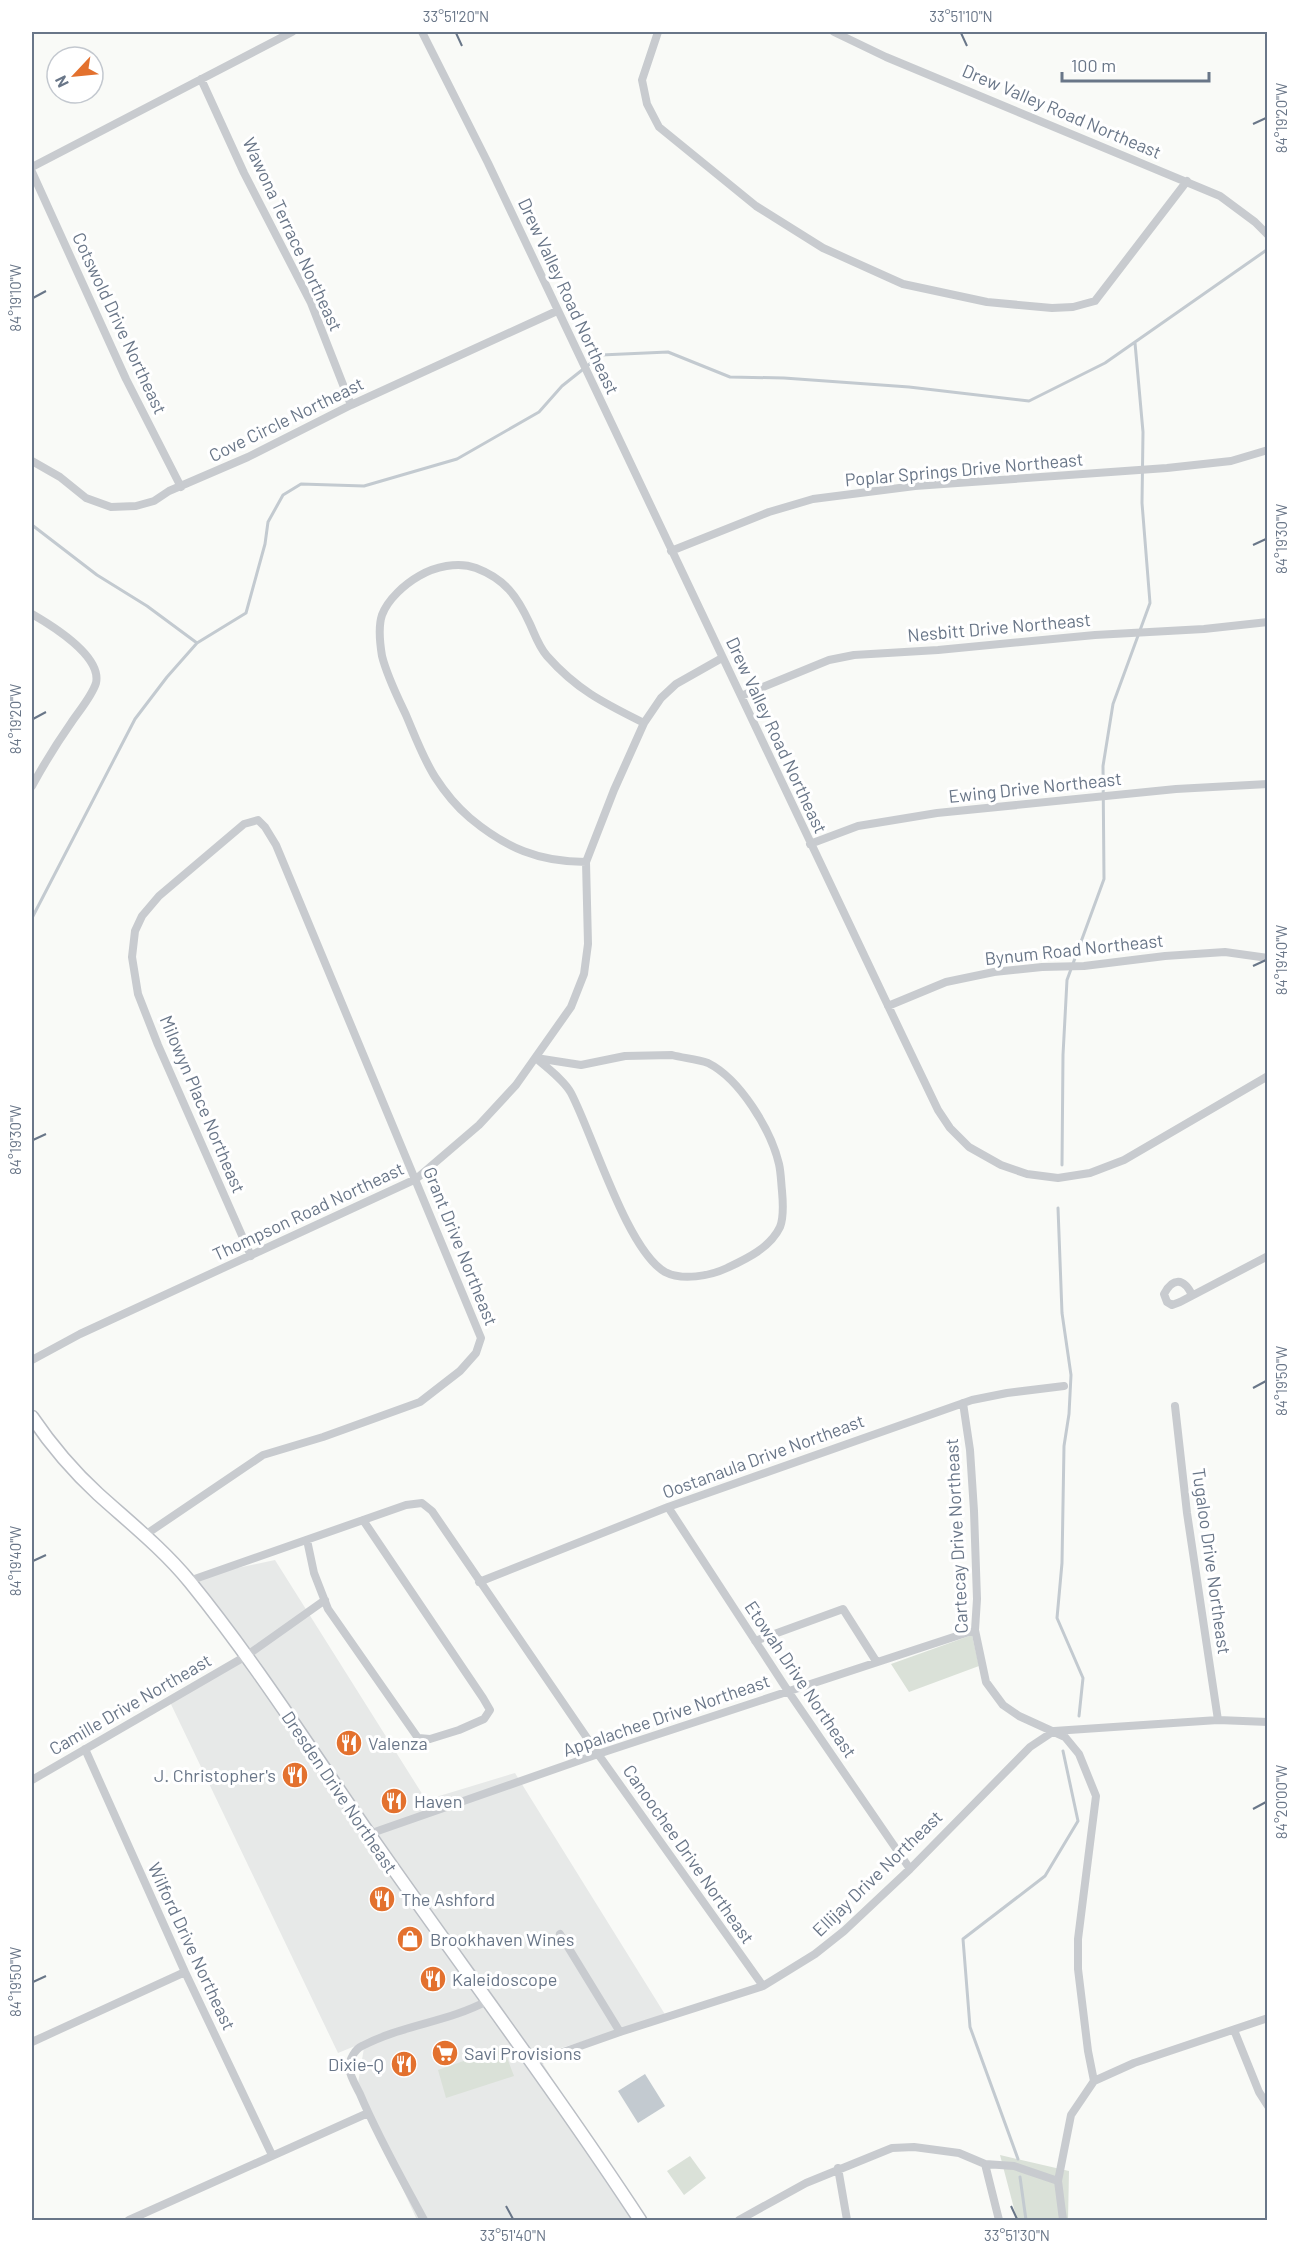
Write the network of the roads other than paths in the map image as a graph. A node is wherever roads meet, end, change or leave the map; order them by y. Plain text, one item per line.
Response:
1 (292, 32) edge
2 (422, 32) edge
3 (658, 32) edge
4 (834, 32) edge
5 (201, 79) junction
6 (32, 167) edge
7 (32, 172) edge
8 (1187, 181) junction
9 (1265, 233) edge
10 (557, 312) junction
11 (351, 405) junction
12 (1268, 450) edge
13 (32, 460) edge
14 (181, 487) junction
15 (671, 551) junction
16 (32, 614) edge
17 (1268, 622) edge
18 (722, 658) junction
19 (741, 696) junction
20 (644, 723) junction
21 (1268, 784) edge
22 (32, 786) edge
23 (810, 844) junction
24 (586, 862) junction
25 (1268, 958) edge
26 (132, 962) joint
27 (888, 1006) junction
28 (536, 1058) junction
29 (1268, 1076) edge
30 (416, 1179) junction
31 (251, 1256) junction
32 (1268, 1256) edge
33 (1192, 1295) dead end
34 (32, 1360) edge
35 (1064, 1386) dead end
36 (963, 1403) junction
37 (1175, 1406) dead end
38 (32, 1417) edge
39 (668, 1507) junction
40 (363, 1520) junction
41 (145, 1535) junction
42 (307, 1540) junction
43 (189, 1581) junction
44 (479, 1582) junction
45 (325, 1600) junction
46 (975, 1630) junction
47 (755, 1641) junction
48 (246, 1656) junction
49 (876, 1661) junction
50 (788, 1691) junction
51 (1218, 1720) junction
52 (1268, 1722) edge
53 (1054, 1731) junction
54 (85, 1749) junction
55 (598, 1754) junction
56 (32, 1780) edge
57 (369, 1834) junction
58 (910, 1869) junction
59 (560, 1934) dead end
60 (185, 1972) junction
61 (763, 1986) junction
62 (487, 2001) junction
63 (1268, 2018) edge
64 (1234, 2030) junction
65 (620, 2032) junction
66 (32, 2042) edge
67 (532, 2063) junction
68 (1094, 2081) junction
69 (1268, 2106) edge
70 (368, 2113) junction
71 (272, 2155) junction
72 (985, 2164) junction
73 (838, 2168) junction
74 (1058, 2181) junction
75 (129, 2220) edge
76 (424, 2220) edge
77 (640, 2220) edge
78 (739, 2220) edge
79 (847, 2220) edge
80 (999, 2220) edge
81 (1063, 2220) edge

1 - 5 street
2 - 10 street, Drew Valley Road Northeast
3 - 8 street
4 - 8 street, Drew Valley Road Northeast
5 - 6 street
5 - 11 street, Wawona Terrace Northeast
7 - 14 street, Cotswold Drive Northeast
8 - 9 street, Drew Valley Road Northeast
10 - 11 street, Cove Circle Northeast
10 - 15 street, Drew Valley Road Northeast
11 - 14 street, Cove Circle Northeast
12 - 15 street, Poplar Springs Drive Northeast
13 - 14 street, Cove Circle Northeast
15 - 18 street, Drew Valley Road Northeast
16 - 22 street
17 - 19 street, Nesbitt Drive Northeast
18 - 19 street, Drew Valley Road Northeast
18 - 20 street, Thompson Road Northeast
19 - 23 street, Drew Valley Road Northeast
20 - 24 street, Thompson Road Northeast
20 - 24 street
21 - 23 street, Ewing Drive Northeast
23 - 27 street, Drew Valley Road Northeast
24 - 28 street, Thompson Road Northeast
25 - 27 street, Bynum Road Northeast
26 - 30 street, Grant Drive Northeast
26 - 31 street, Milowyn Place Northeast
27 - 29 street, Drew Valley Road Northeast
28 - 28 street
28 - 30 street, Thompson Road Northeast
30 - 31 street, Thompson Road Northeast
30 - 41 street, Grant Drive Northeast
31 - 34 street, Thompson Road Northeast
32 - 33 street
35 - 36 street, Oostanaula Drive Northeast
36 - 39 street, Oostanaula Drive Northeast
36 - 46 street, Cartecay Drive Northeast
37 - 51 street, Tugaloo Drive Northeast
38 - 41 street, Dresden Drive Northeast
39 - 44 street, Oostanaula Drive Northeast
39 - 47 street, Etowah Drive Northeast
40 - 42 street
40 - 44 street, Canoochee Drive Northeast
40 - 45 street
41 - 43 street, Dresden Drive Northeast
42 - 43 street
42 - 45 street
43 - 48 street, Dresden Drive Northeast
44 - 55 street, Canoochee Drive Northeast
45 - 48 street, Camille Drive Northeast
46 - 49 street, Appalachee Drive Northeast
46 - 53 street, Cartecay Drive Northeast
47 - 49 street
47 - 50 street, Etowah Drive Northeast
48 - 54 street, Camille Drive Northeast
48 - 57 street, Dresden Drive Northeast
49 - 50 street, Appalachee Drive Northeast
50 - 55 street, Appalachee Drive Northeast
50 - 58 street, Etowah Drive Northeast
51 - 52 street
51 - 53 street
53 - 58 street, Ellijay Drive Northeast
53 - 68 street, Cartecay Drive Northeast
54 - 56 street, Camille Drive Northeast
54 - 60 street, Wilford Drive Northeast
55 - 57 street, Appalachee Drive Northeast
55 - 61 street, Canoochee Drive Northeast
57 - 62 street, Dresden Drive Northeast
58 - 61 street, Ellijay Drive Northeast
59 - 65 street
60 - 66 street
60 - 71 street, Wilford Drive Northeast
61 - 65 street, Ellijay Drive Northeast
62 - 67 street, Dresden Drive Northeast
62 - 70 street
63 - 64 street
64 - 68 street
64 - 69 street
65 - 67 street, Ellijay Drive Northeast
67 - 77 street, Dresden Drive Northeast
68 - 74 street
70 - 71 street
70 - 76 street
71 - 75 street
72 - 73 street
72 - 74 street
72 - 80 street
73 - 78 street
73 - 79 street
74 - 81 street

